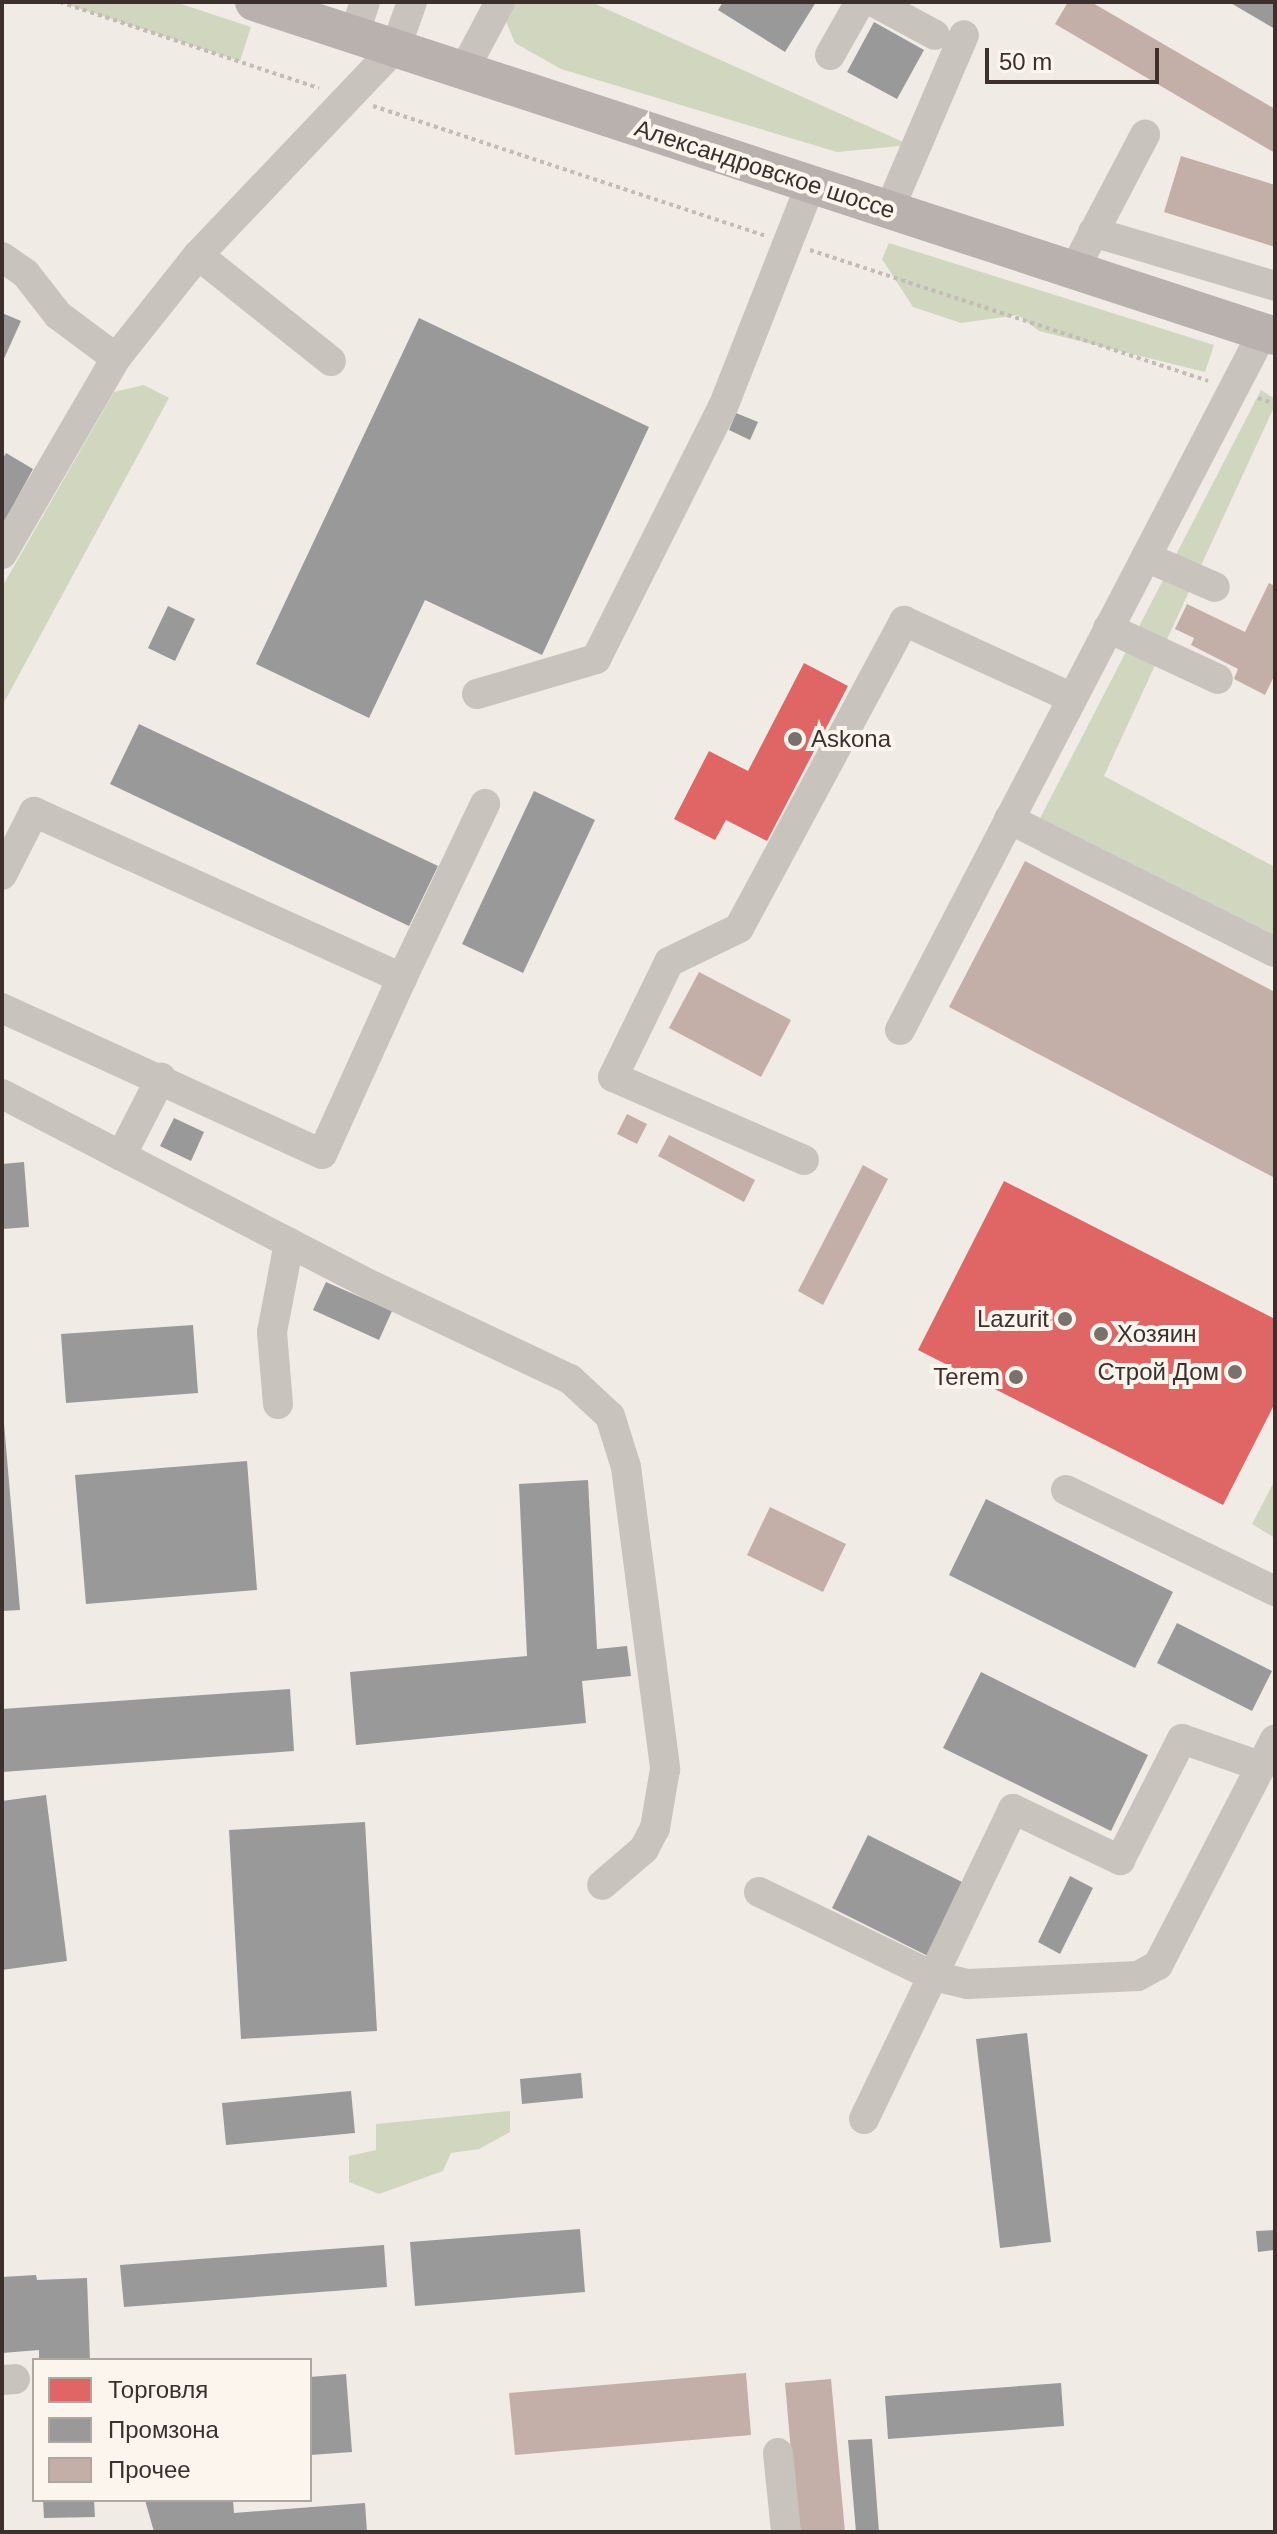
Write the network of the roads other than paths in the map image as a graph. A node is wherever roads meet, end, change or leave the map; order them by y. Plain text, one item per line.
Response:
1 (254, 2) edge
2 (412, 2) edge
3 (500, 2) edge
4 (860, 2) edge
5 (874, 2) edge
6 (359, 18) edge
7 (396, 47) junction
8 (830, 55) dead end
9 (464, 70) junction
10 (1145, 135) dead end
11 (811, 184) junction
12 (889, 210) junction
13 (1093, 232) junction
14 (198, 255) junction
15 (2, 257) edge
16 (1074, 270) junction
17 (1275, 286) edge
18 (1269, 334) edge
19 (116, 358) junction
20 (331, 361) dead end
21 (2, 554) edge
22 (1146, 557) junction
23 (1215, 587) dead end
24 (1108, 628) junction
25 (1218, 679) dead end
26 (477, 694) dead end
27 (1072, 698) junction
28 (485, 804) dead end
29 (1009, 819) junction
30 (2, 875) edge
31 (1275, 952) edge
32 (402, 978) junction
33 (2, 1008) edge
34 (900, 1030) dead end
35 (161, 1078) junction
36 (2, 1094) edge
37 (121, 1156) junction
38 (804, 1160) dead end
39 (289, 1243) junction
40 (278, 1404) dead end
41 (1066, 1490) dead end
42 (1275, 1591) edge
43 (1275, 1739) edge
44 (1260, 1766) junction
45 (602, 1885) dead end
46 (759, 1892) dead end
47 (933, 1976) junction
48 (864, 2119) dead end
49 (778, 2453) dead end
50 (786, 2532) edge

1 - 6 main road, Александровское шоссе
2 - 7 lane
3 - 9 lane
4 - 8 lane
5 - 12 lane
6 - 7 main road, Александровское шоссе
7 - 9 main road, Александровское шоссе
7 - 14 lane
9 - 11 main road, Александровское шоссе
10 - 13 lane
11 - 12 main road, Александровское шоссе
11 - 26 lane
12 - 16 main road, Александровское шоссе
13 - 16 lane
13 - 17 lane
14 - 19 lane
14 - 20 lane
15 - 19 lane
16 - 18 main road, Александровское шоссе
18 - 22 lane
19 - 21 lane
22 - 23 lane
22 - 24 lane
24 - 25 lane
24 - 27 lane
27 - 29 lane
27 - 38 lane
28 - 32 lane
29 - 31 lane
29 - 34 lane
30 - 32 lane
32 - 35 lane
33 - 35 lane
35 - 37 lane
36 - 37 lane
37 - 39 lane
39 - 40 lane
39 - 45 lane
41 - 42 lane
43 - 44 lane
44 - 47 lane
44 - 47 lane
46 - 47 lane
47 - 48 lane
49 - 50 lane

